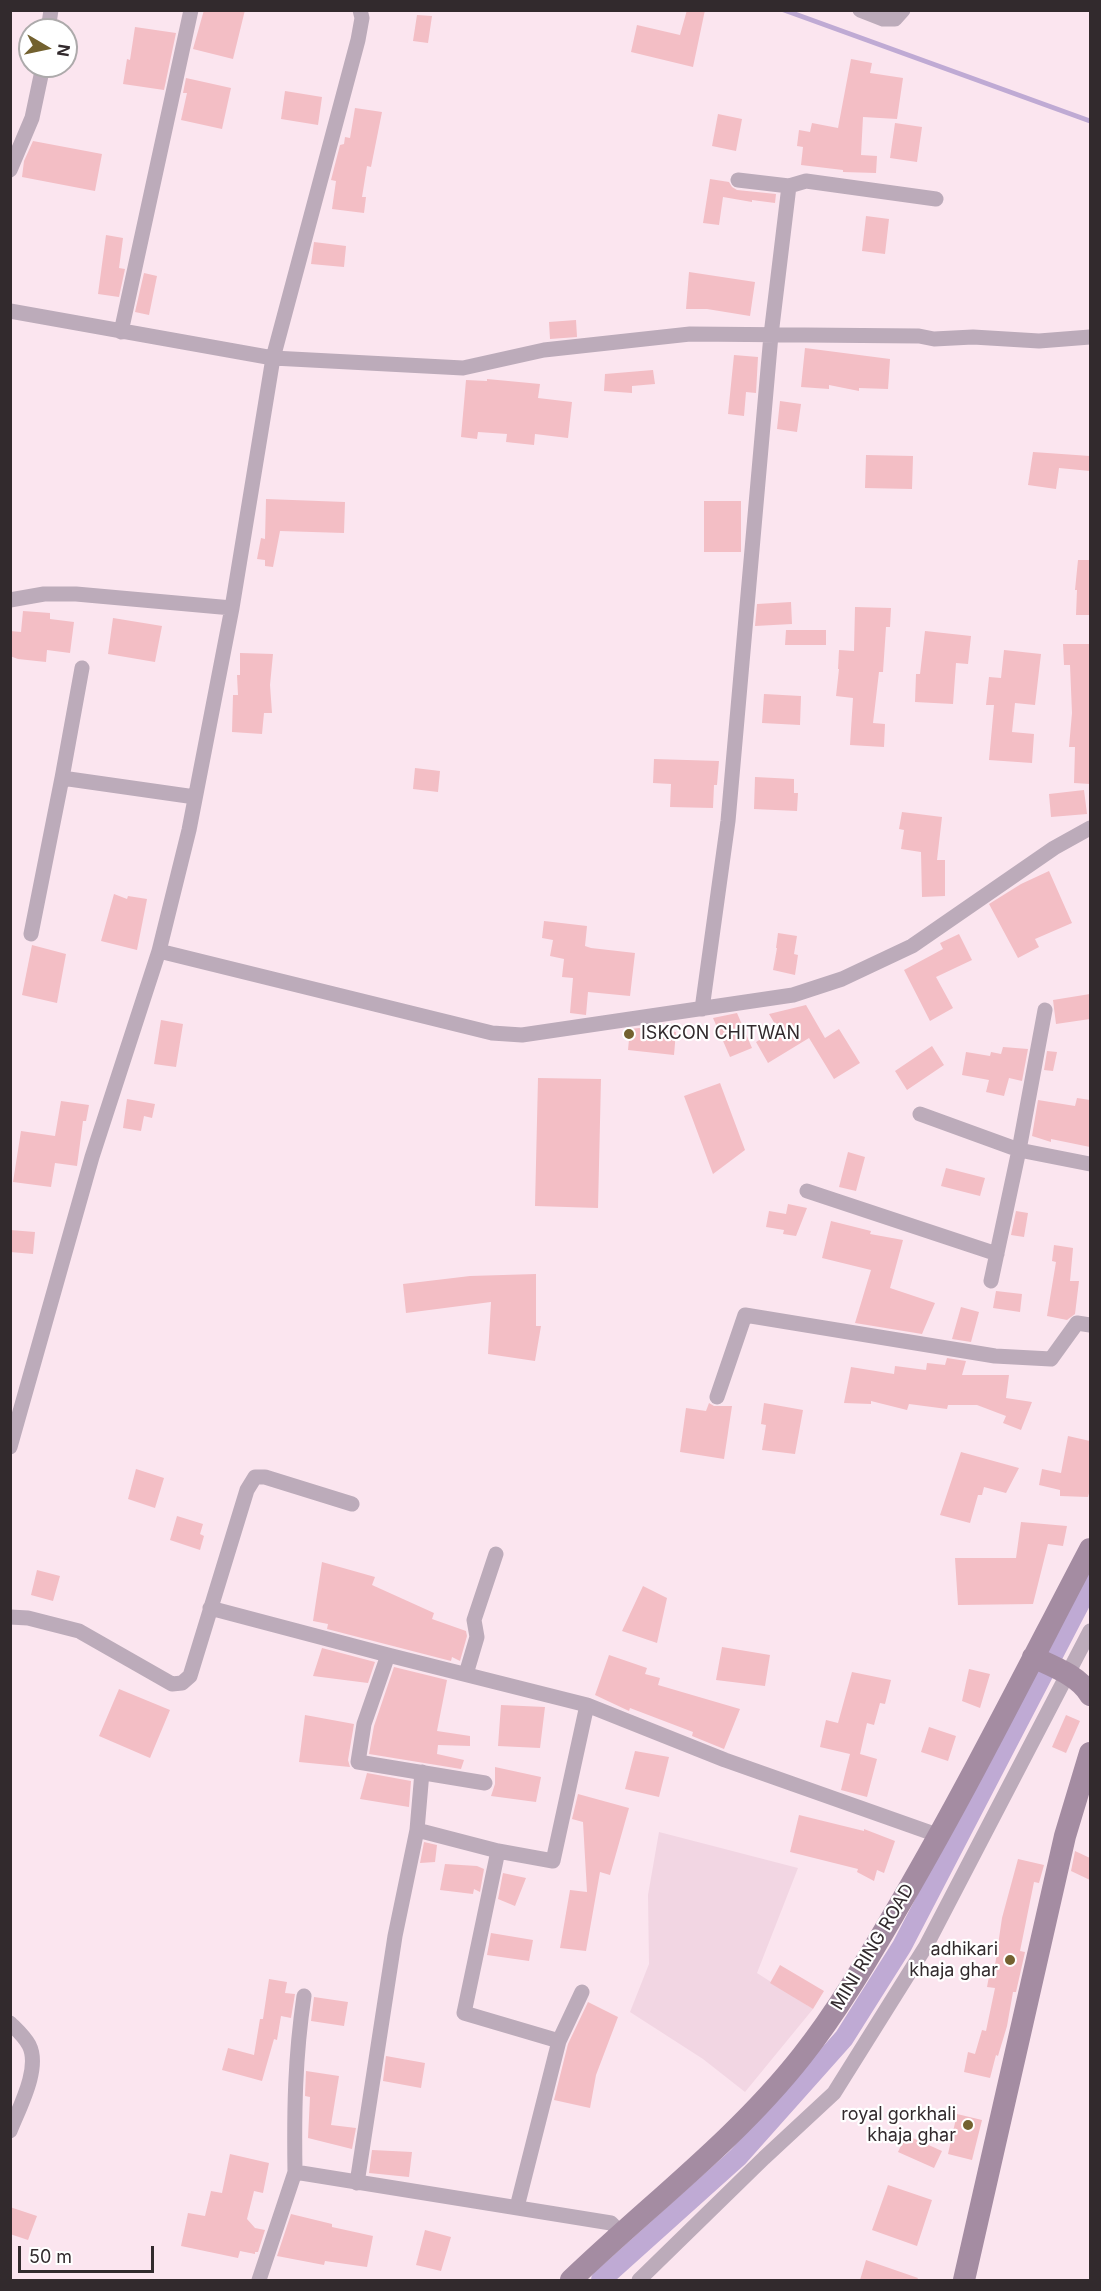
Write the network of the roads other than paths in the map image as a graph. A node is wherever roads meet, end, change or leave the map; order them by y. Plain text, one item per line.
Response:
1 (191, 10) edge
2 (360, 10) edge
3 (860, 10) edge
4 (903, 10) edge
5 (40, 78) edge
6 (10, 170) edge
7 (738, 180) dead end
8 (789, 186) junction
9 (936, 199) dead end
10 (10, 310) edge
11 (121, 332) junction
12 (771, 335) junction
13 (1090, 337) edge
14 (273, 358) junction
15 (10, 600) edge
16 (232, 608) junction
17 (82, 668) dead end
18 (62, 778) junction
19 (195, 797) junction
20 (1090, 828) edge
21 (31, 934) dead end
22 (159, 951) junction
23 (702, 1009) junction
24 (1045, 1010) dead end
25 (920, 1114) dead end
26 (1019, 1150) junction
27 (1090, 1164) edge
28 (807, 1191) dead end
29 (997, 1254) junction
30 (991, 1281) dead end
31 (1090, 1325) edge
32 (717, 1397) dead end
33 (10, 1447) edge
34 (352, 1504) dead end
35 (1090, 1550) edge
36 (496, 1554) dead end
37 (210, 1608) junction
38 (10, 1617) edge
39 (1090, 1631) edge
40 (388, 1655) junction
41 (1033, 1657) junction
42 (1061, 1671) junction
43 (466, 1674) junction
44 (1090, 1695) edge
45 (587, 1705) junction
46 (1090, 1761) edge
47 (422, 1772) junction
48 (485, 1783) dead end
49 (417, 1830) junction
50 (940, 1836) junction
51 (498, 1851) junction
52 (582, 1992) dead end
53 (304, 1995) dead end
54 (10, 2023) edge
55 (559, 2041) junction
56 (10, 2131) edge
57 (295, 2172) junction
58 (357, 2182) junction
59 (517, 2207) junction
60 (621, 2233) junction
61 (259, 2280) edge
62 (571, 2280) edge
63 (639, 2280) edge
64 (964, 2280) edge

1 - 11 street
2 - 14 street
3 - 4 street
5 - 6 street
7 - 8 street
8 - 9 street
8 - 12 street
10 - 11 street
11 - 14 street
12 - 13 street
12 - 14 street
12 - 23 street
14 - 16 street
15 - 16 street
16 - 19 street
17 - 18 street
18 - 19 street
18 - 21 street
19 - 22 street
20 - 23 street
22 - 23 street
22 - 33 street
24 - 26 street
25 - 26 street
26 - 27 street
26 - 29 street
28 - 29 street
29 - 30 street
31 - 32 street
34 - 37 street
35 - 41 main road, MINI RING ROAD
36 - 43 street
37 - 38 street
37 - 40 street
39 - 42 street
40 - 43 street
40 - 47 street
41 - 42 main road
41 - 50 main road, MINI RING ROAD
42 - 44 main road
42 - 63 street
43 - 45 street
45 - 50 street
45 - 51 street
46 - 64 main road
47 - 48 street
47 - 49 street
49 - 51 street
49 - 58 street
50 - 60 main road, MINI RING ROAD
51 - 55 street
52 - 55 street
53 - 57 street
54 - 56 street
55 - 59 street
57 - 58 street
57 - 61 street
58 - 59 street
59 - 60 street
60 - 62 main road, MINI RING ROAD

